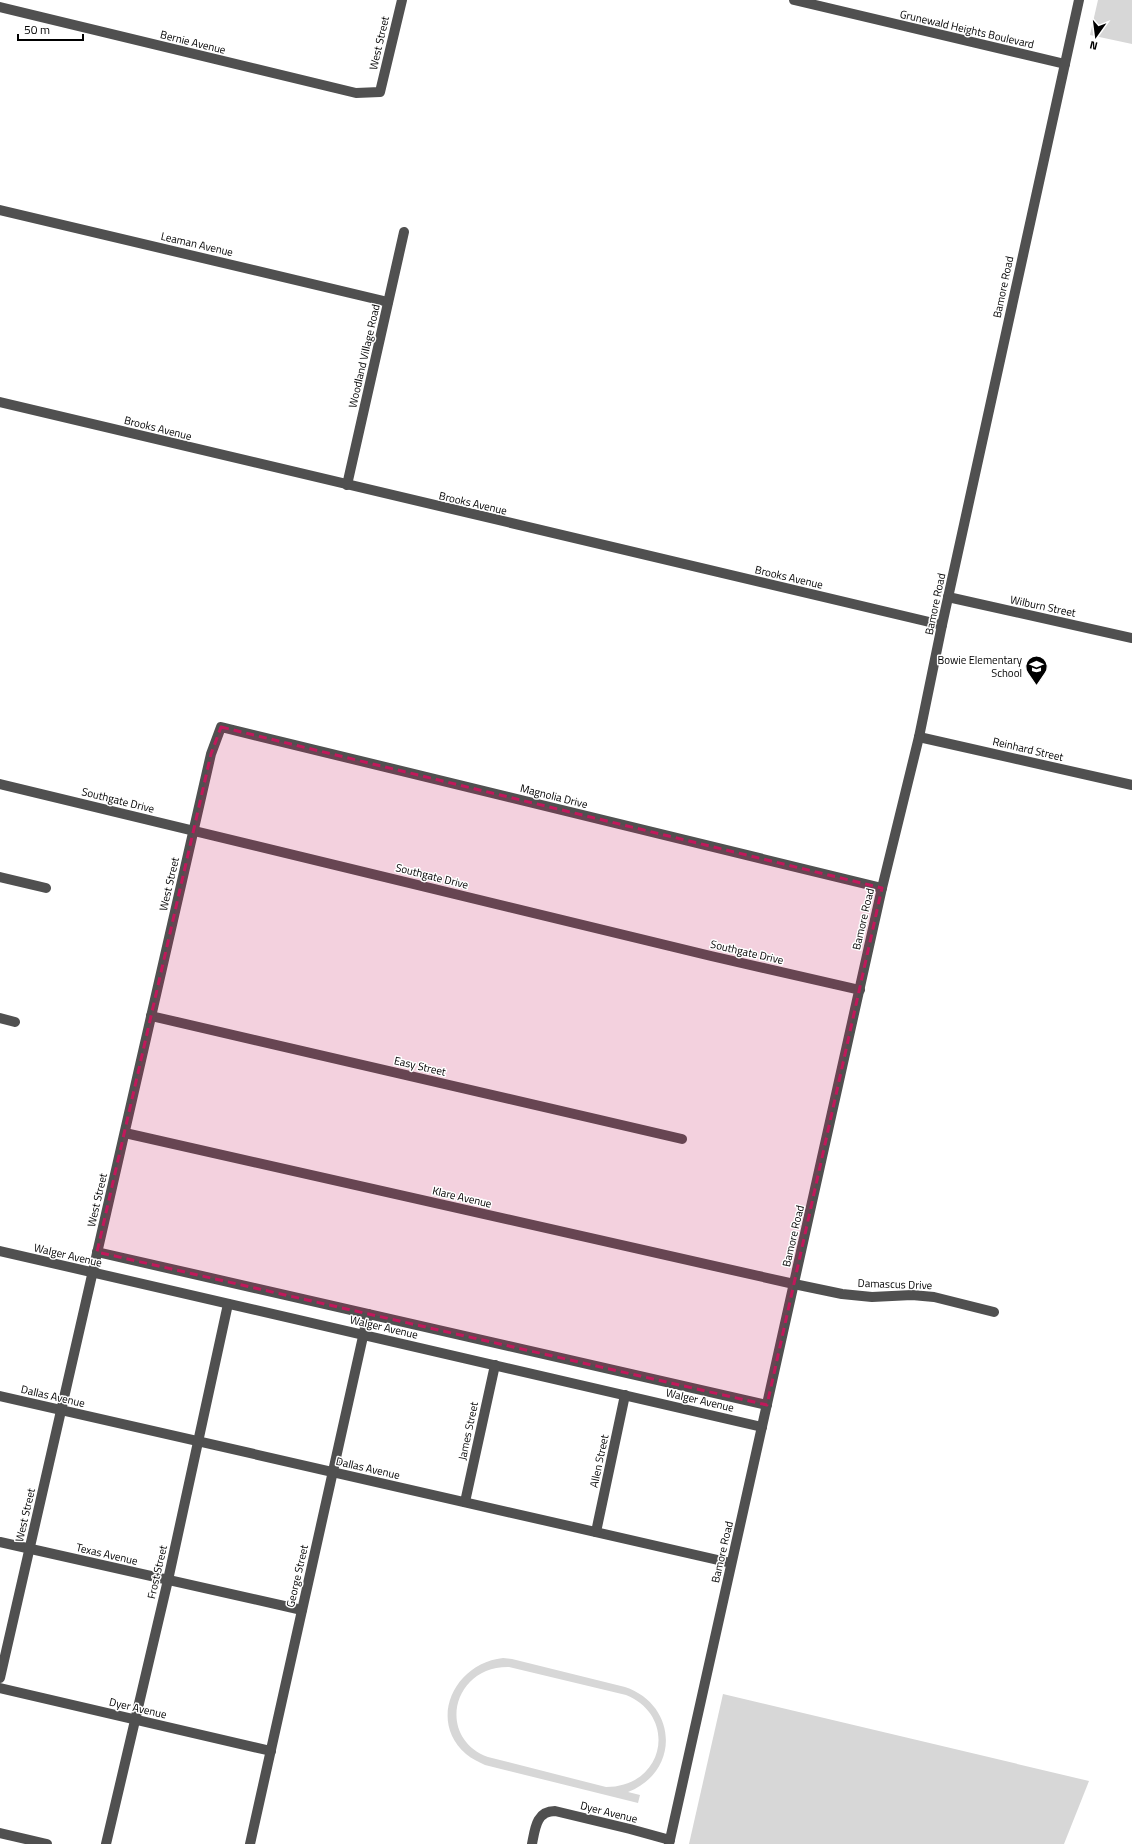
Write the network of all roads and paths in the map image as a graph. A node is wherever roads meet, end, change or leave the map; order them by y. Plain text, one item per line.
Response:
1 (402, 0) edge
2 (794, 0) edge
3 (1079, 0) edge
4 (0, 8) edge
5 (1065, 64) junction
6 (380, 92) joint
7 (0, 210) edge
8 (404, 232) dead end
9 (388, 302) junction
10 (0, 402) edge
11 (347, 485) junction
12 (948, 597) junction
13 (942, 625) junction
14 (1132, 638) edge
15 (221, 727) joint
16 (919, 737) junction
17 (0, 784) edge
18 (1132, 785) edge
19 (194, 831) junction
20 (0, 877) edge
21 (46, 888) dead end
22 (882, 888) junction
23 (860, 990) junction
24 (151, 1016) junction
25 (0, 1018) edge
26 (16, 1022) dead end
27 (125, 1133) junction
28 (682, 1139) dead end
29 (0, 1251) edge
30 (98, 1252) junction
31 (93, 1273) junction
32 (794, 1284) junction
33 (228, 1304) junction
34 (994, 1312) dead end
35 (368, 1314) junction
36 (363, 1335) junction
37 (495, 1365) junction
38 (625, 1395) junction
39 (0, 1396) edge
40 (767, 1404) junction
41 (61, 1410) junction
42 (762, 1427) junction
43 (198, 1442) junction
44 (333, 1472) junction
45 (465, 1502) junction
46 (596, 1532) junction
47 (0, 1542) edge
48 (30, 1549) junction
49 (732, 1563) junction
50 (168, 1580) junction
51 (302, 1610) junction
52 (0, 1678) edge
53 (0, 1688) edge
54 (135, 1719) junction
55 (271, 1751) junction
56 (0, 1833) edge
57 (670, 1842) edge
58 (47, 1844) edge
59 (106, 1844) edge
60 (250, 1844) edge
61 (532, 1844) edge

1 - 6 street, West Street
2 - 5 street, Grunewald Heights Boulevard
3 - 5 street, Bamore Road
4 - 6 street, Bernie Avenue
5 - 12 street, Bamore Road
7 - 9 street, Leaman Avenue
8 - 9 street, Woodland Village Road
9 - 11 street, Woodland Village Road
10 - 11 street, Brooks Avenue
11 - 13 street, Brooks Avenue
12 - 13 street, Bamore Road
12 - 14 street, Wilburn Street
13 - 16 street, Bamore Road
15 - 19 street, West Street
15 - 22 street, Magnolia Drive
16 - 18 street, Reinhard Street
16 - 22 street, Bamore Road
17 - 19 street, Southgate Drive
19 - 23 street, Southgate Drive
19 - 24 street, West Street
20 - 21 street
22 - 23 street, Bamore Road
23 - 32 street, Bamore Road
24 - 27 street, West Street
24 - 28 street, Easy Street
25 - 26 street
27 - 30 street, West Street
27 - 32 street, Klare Avenue
29 - 31 street, Walger Avenue
30 - 31 street, West Street
30 - 35 street, Walger Avenue
31 - 33 street, Walger Avenue
31 - 41 street, West Street
32 - 34 street, Damascus Drive
32 - 40 street, Bamore Road
33 - 36 street, Walger Avenue
33 - 43 street, Frost Street
35 - 36 street, George Street
35 - 40 street, Walger Avenue
36 - 37 street, Walger Avenue
36 - 44 street, George Street
37 - 38 street, Walger Avenue
37 - 45 street, James Street
38 - 42 street, Walger Avenue
38 - 46 street, Allen Street
39 - 41 street, Dallas Avenue
40 - 42 street, Bamore Road
41 - 43 street, Dallas Avenue
41 - 48 street, West Street
42 - 49 street, Bamore Road
43 - 44 street, Dallas Avenue
43 - 50 street, Frost Street
44 - 45 street, Dallas Avenue
44 - 51 street, George Street
45 - 46 street, Dallas Avenue
46 - 49 street, Dallas Avenue
47 - 48 street, Texas Avenue
48 - 50 street, Texas Avenue
48 - 52 street, West Street
49 - 57 street, Bamore Road
50 - 51 street, Texas Avenue
50 - 54 street, Frost Street
51 - 55 street, George Street
53 - 54 street, Dyer Avenue
54 - 55 street, Dyer Avenue
54 - 59 street, Frost Street
55 - 60 street, George Street
56 - 58 street
57 - 61 street, Dyer Avenue

